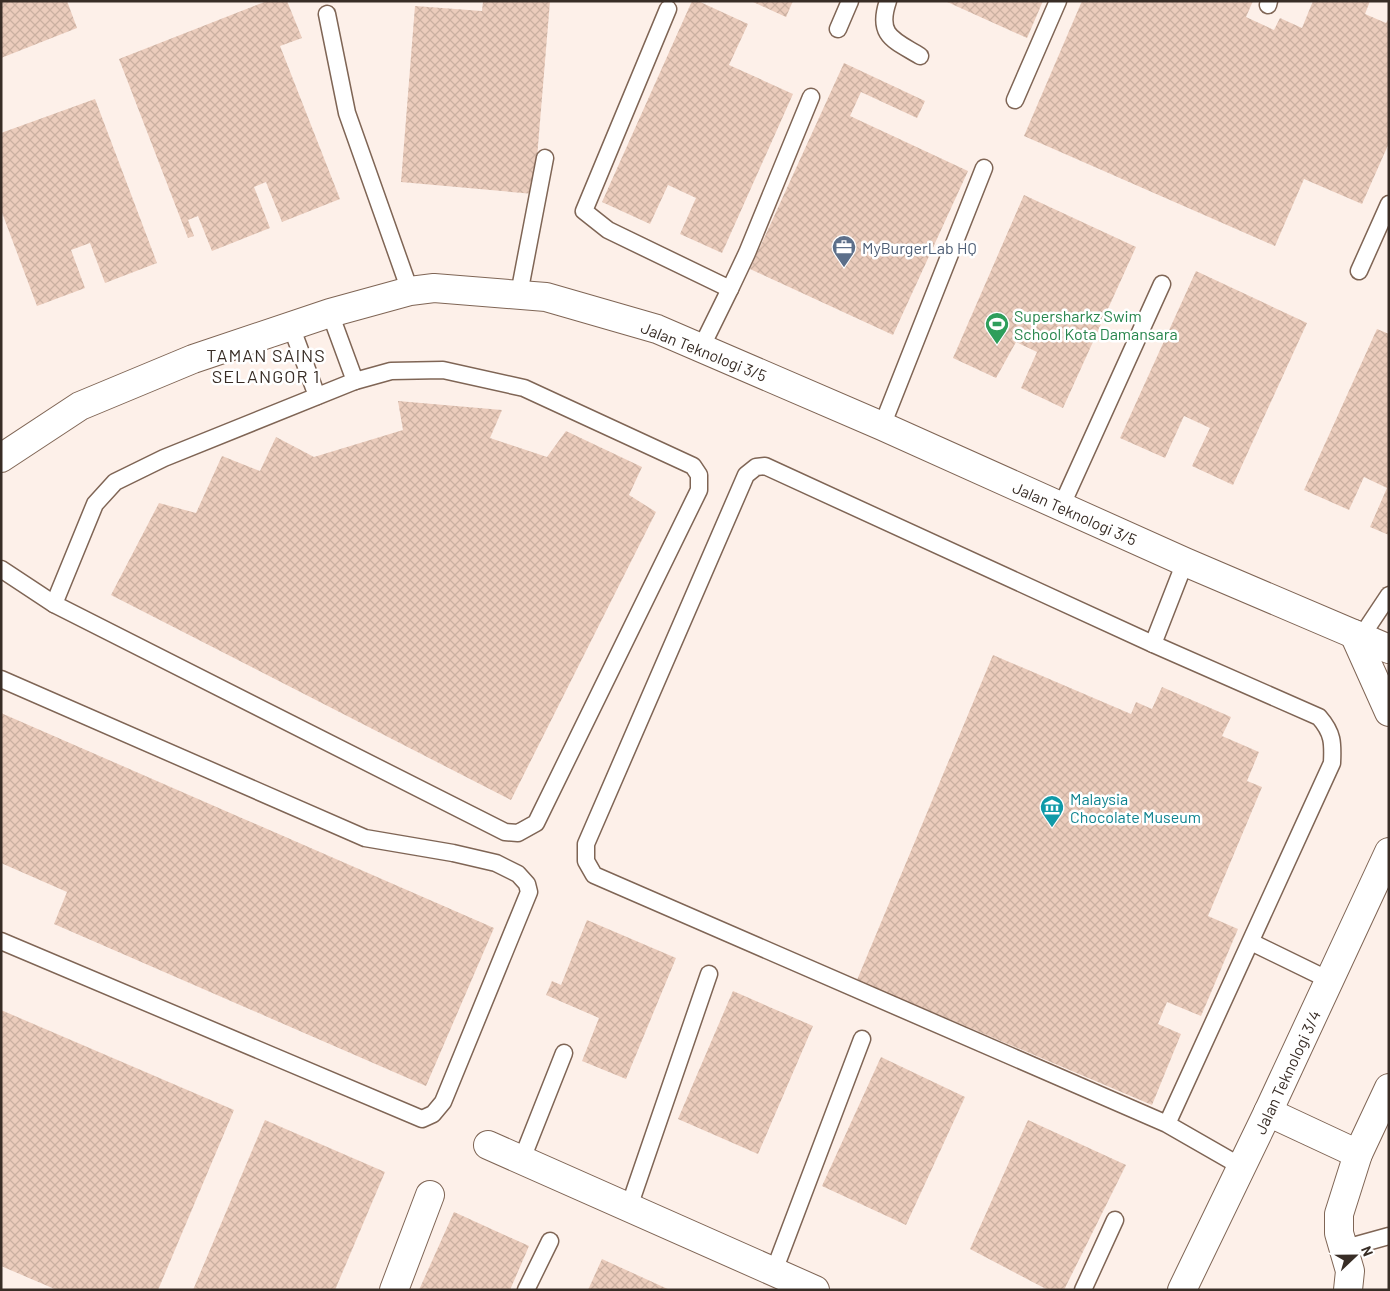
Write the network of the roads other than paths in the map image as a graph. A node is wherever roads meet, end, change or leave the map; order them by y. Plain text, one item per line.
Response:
1 (850, 1) edge
2 (888, 1) edge
3 (1058, 1) edge
4 (668, 9) dead end
5 (327, 14) dead end
6 (838, 29) dead end
7 (920, 56) dead end
8 (811, 96) dead end
9 (1016, 100) dead end
10 (546, 158) dead end
11 (984, 168) dead end
12 (1389, 204) edge
13 (1359, 271) dead end
14 (1162, 284) dead end
15 (730, 289) junction
16 (410, 291) junction
17 (519, 294) junction
18 (330, 313) junction
19 (291, 326) junction
20 (701, 348) junction
21 (355, 381) junction
22 (317, 396) junction
23 (882, 426) junction
24 (1, 458) edge
25 (1062, 507) junction
26 (1184, 562) junction
27 (1, 569) edge
28 (1389, 595) edge
29 (54, 604) junction
30 (1374, 641) edge
31 (1153, 644) junction
32 (1, 679) edge
33 (1389, 712) edge
34 (1389, 852) edge
35 (1381, 886) edge
36 (1, 941) edge
37 (1251, 942) junction
38 (709, 974) dead end
39 (1329, 980) junction
40 (862, 1039) dead end
41 (564, 1053) dead end
42 (1389, 1088) edge
43 (1268, 1112) junction
44 (1167, 1124) junction
45 (488, 1145) dead end
46 (1358, 1154) junction
47 (522, 1159) junction
48 (1242, 1167) junction
49 (430, 1195) dead end
50 (629, 1207) junction
51 (1115, 1220) dead end
52 (1389, 1236) edge
53 (550, 1241) dead end
54 (1342, 1249) junction
55 (774, 1271) junction
56 (394, 1290) edge
57 (526, 1290) edge
58 (815, 1290) edge
59 (1083, 1290) edge
60 (1182, 1290) edge
61 (1348, 1290) edge

1 - 6 lane
2 - 7 lane
3 - 9 lane
4 - 15 lane
5 - 16 lane
8 - 15 lane
10 - 17 lane
11 - 23 lane
12 - 13 lane
14 - 25 lane
15 - 20 lane
16 - 17 street, Jalan Teknologi 3/5
16 - 18 street, Jalan Teknologi 3/5
17 - 20 street, Jalan Teknologi 3/5
18 - 19 street, Jalan Teknologi 3/5
18 - 21 lane
19 - 22 lane
19 - 24 street, Jalan Teknologi 3/5
20 - 23 street, Jalan Teknologi 3/5
21 - 22 lane
21 - 29 lane
22 - 29 lane
23 - 25 street, Jalan Teknologi 3/5
25 - 26 street, Jalan Teknologi 3/5
26 - 30 street, Jalan Teknologi 3/5
26 - 31 lane
27 - 29 lane
28 - 30 lane
30 - 33 street
31 - 37 lane
31 - 44 lane
32 - 36 lane
34 - 35 street, Jalan Teknologi 3/4
35 - 39 street, Jalan Teknologi 3/4
37 - 39 lane
37 - 44 lane
38 - 50 lane
39 - 43 street, Jalan Teknologi 3/4
40 - 55 lane
41 - 47 lane
42 - 46 street
43 - 46 street
43 - 48 street, Jalan Teknologi 3/4
44 - 48 lane
45 - 47 street
46 - 54 street
47 - 50 street
48 - 60 street, Jalan Teknologi 3/4
49 - 56 street
50 - 55 street
51 - 59 lane
52 - 54 lane
53 - 57 lane
54 - 61 street
55 - 58 street

